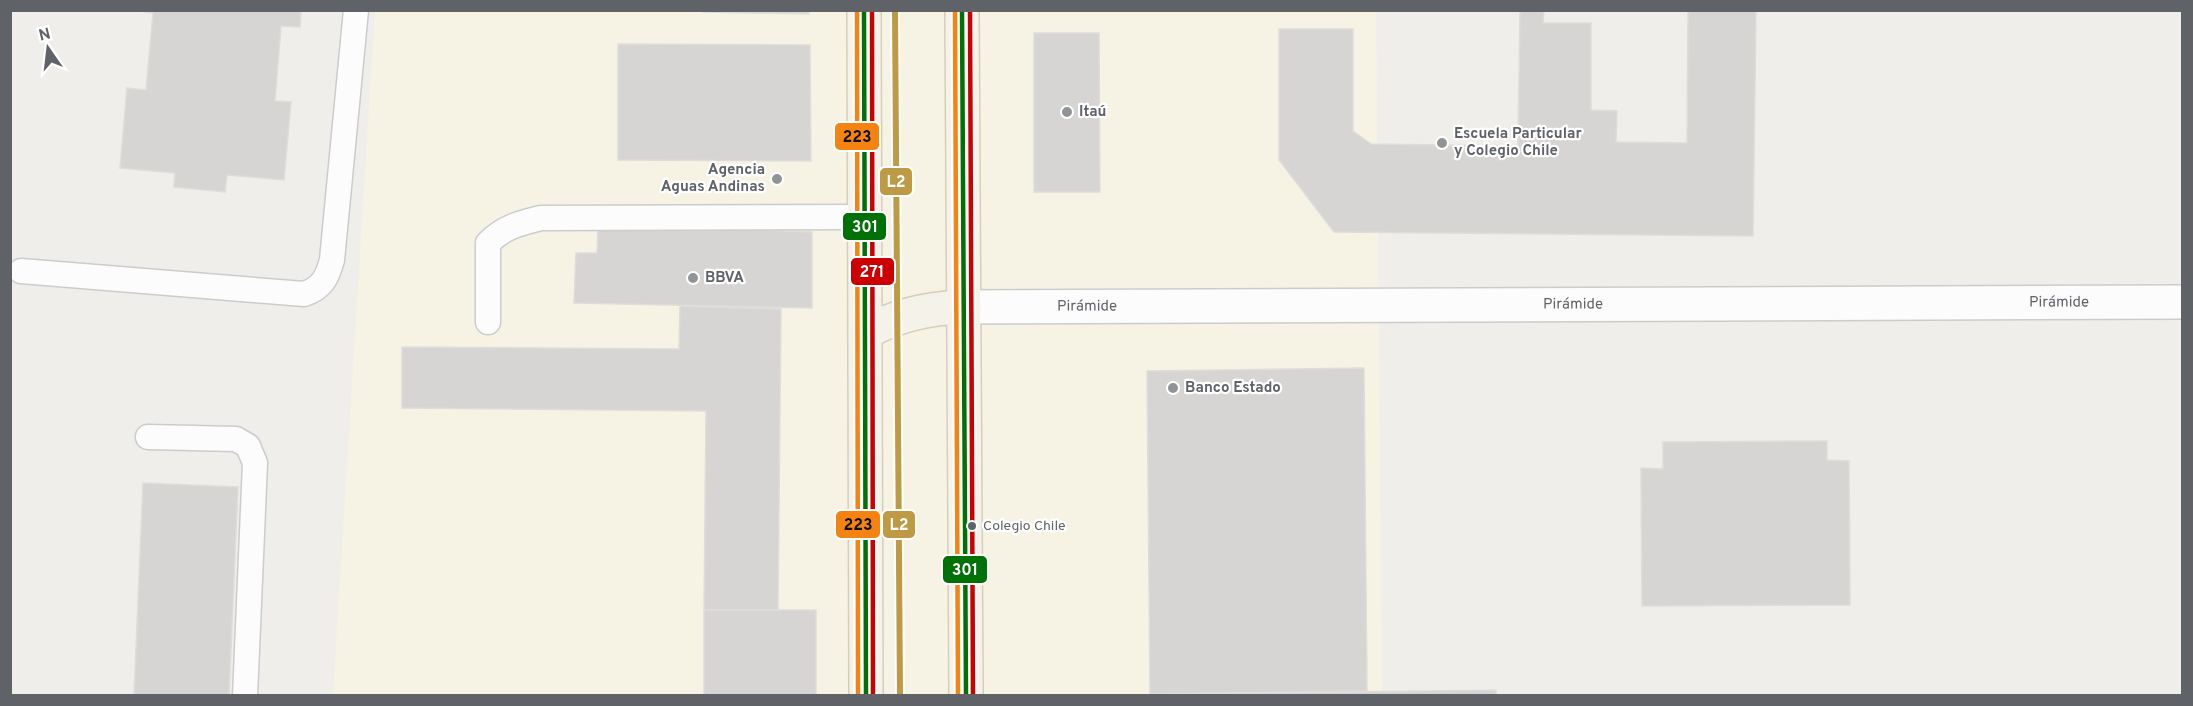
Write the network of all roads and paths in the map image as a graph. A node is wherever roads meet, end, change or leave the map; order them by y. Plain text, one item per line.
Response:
1 (356, 10) edge
2 (864, 10) edge
3 (962, 10) edge
4 (865, 217) junction
5 (21, 271) dead end
6 (2182, 302) edge
7 (963, 307) junction
8 (488, 322) dead end
9 (865, 333) junction
10 (148, 437) dead end
11 (245, 696) edge
12 (866, 696) edge
13 (966, 696) edge

1 - 5 lane
2 - 4 main road
3 - 7 main road
4 - 8 lane
4 - 9 main road
6 - 7 street, Pirámide
7 - 9 main road
7 - 13 main road
9 - 12 main road
10 - 11 lane

